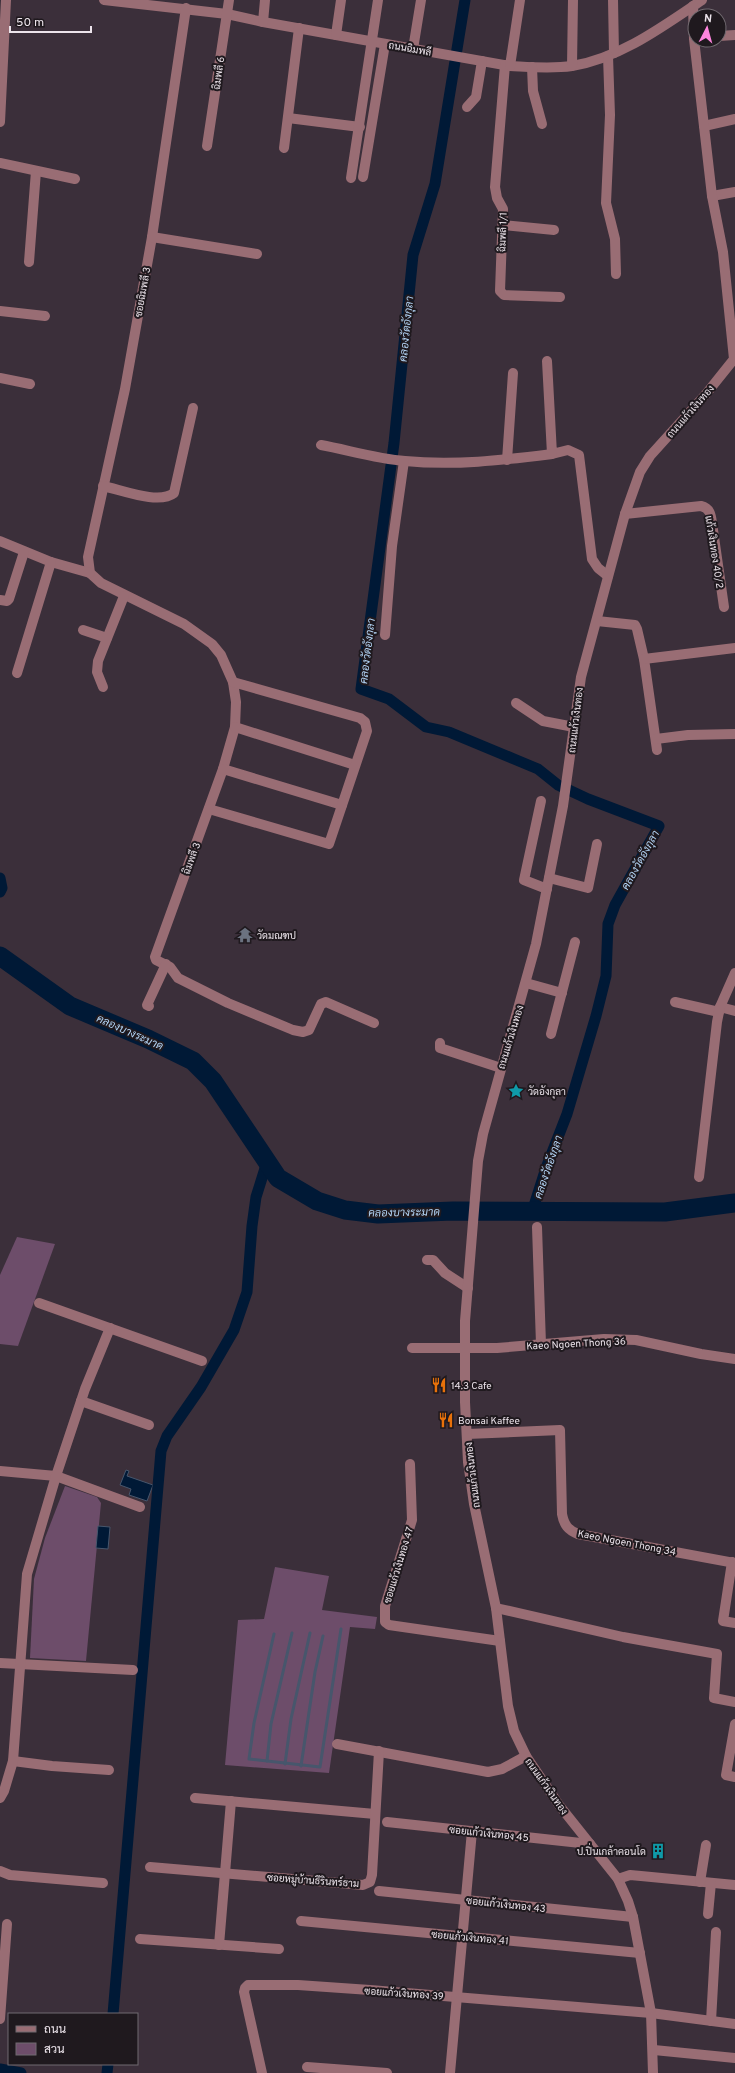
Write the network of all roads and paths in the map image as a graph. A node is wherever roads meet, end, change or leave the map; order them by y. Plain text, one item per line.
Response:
1 (6, 0) edge
2 (104, 0) edge
3 (108, 0) edge
4 (228, 0) edge
5 (265, 0) edge
6 (341, 0) edge
7 (378, 0) edge
8 (421, 0) edge
9 (520, 0) edge
10 (573, 0) edge
11 (613, 0) edge
12 (702, 0) edge
13 (191, 6) edge
14 (694, 6) joint
15 (227, 14) junction
16 (262, 22) junction
17 (299, 28) junction
18 (336, 35) junction
19 (373, 41) junction
20 (385, 44) junction
21 (696, 48) edge
22 (413, 49) junction
23 (611, 55) junction
24 (482, 61) junction
25 (508, 66) junction
26 (572, 66) junction
27 (532, 67) junction
28 (468, 108) dead end
29 (288, 118) junction
30 (735, 119) edge
31 (0, 122) edge
32 (542, 124) dead end
33 (704, 126) junction
34 (360, 127) junction
35 (208, 146) dead end
36 (284, 148) dead end
37 (0, 163) edge
38 (36, 171) junction
39 (363, 177) dead end
40 (351, 178) dead end
41 (75, 179) dead end
42 (735, 192) edge
43 (712, 196) junction
44 (503, 225) junction
45 (554, 230) dead end
46 (152, 237) junction
47 (257, 254) dead end
48 (29, 262) dead end
49 (616, 274) dead end
50 (560, 297) dead end
51 (0, 311) edge
52 (45, 316) dead end
53 (734, 338) edge
54 (547, 361) dead end
55 (734, 361) edge
56 (513, 373) dead end
57 (0, 378) edge
58 (30, 384) dead end
59 (193, 408) dead end
60 (321, 445) dead end
61 (552, 454) junction
62 (396, 460) junction
63 (507, 460) junction
64 (103, 486) junction
65 (625, 514) junction
66 (0, 541) edge
67 (24, 552) junction
68 (51, 562) junction
69 (90, 573) junction
70 (608, 576) junction
71 (124, 596) junction
72 (0, 600) edge
73 (724, 607) dead end
74 (597, 621) junction
75 (84, 630) dead end
76 (385, 635) dead end
77 (107, 638) junction
78 (735, 648) edge
79 (644, 659) junction
80 (17, 673) dead end
81 (233, 682) junction
82 (103, 688) dead end
83 (516, 703) dead end
84 (235, 727) junction
85 (574, 727) junction
86 (735, 734) edge
87 (355, 765) junction
88 (222, 769) junction
89 (541, 801) dead end
90 (342, 805) junction
91 (209, 809) junction
92 (597, 844) dead end
93 (549, 878) junction
94 (547, 889) junction
95 (575, 942) dead end
96 (166, 964) junction
97 (735, 973) edge
98 (526, 983) junction
99 (562, 993) junction
100 (675, 1002) dead end
101 (149, 1006) dead end
102 (719, 1009) junction
103 (735, 1011) edge
104 (374, 1023) dead end
105 (551, 1034) dead end
106 (440, 1043) dead end
107 (501, 1068) junction
108 (699, 1177) dead end
109 (538, 1227) dead end
110 (427, 1260) dead end
111 (468, 1288) junction
112 (39, 1303) dead end
113 (110, 1328) junction
114 (541, 1344) junction
115 (412, 1348) dead end
116 (464, 1348) junction
117 (735, 1359) edge
118 (202, 1361) dead end
119 (81, 1401) junction
120 (149, 1426) dead end
121 (467, 1434) junction
122 (410, 1464) dead end
123 (0, 1471) edge
124 (56, 1476) junction
125 (140, 1507) dead end
126 (733, 1562) edge
127 (496, 1608) junction
128 (735, 1623) edge
129 (500, 1641) junction
130 (0, 1663) edge
131 (20, 1664) junction
132 (133, 1670) dead end
133 (735, 1702) edge
134 (735, 1724) edge
135 (337, 1744) dead end
136 (378, 1751) junction
137 (526, 1756) junction
138 (13, 1761) junction
139 (109, 1770) dead end
140 (735, 1777) edge
141 (0, 1798) edge
142 (195, 1798) dead end
143 (231, 1801) junction
144 (375, 1814) junction
145 (387, 1822) dead end
146 (472, 1831) junction
147 (590, 1844) junction
148 (706, 1845) dead end
149 (150, 1867) dead end
150 (0, 1871) edge
151 (225, 1874) junction
152 (618, 1879) junction
153 (700, 1882) junction
154 (103, 1883) dead end
155 (711, 1883) junction
156 (735, 1885) edge
157 (379, 1890) dead end
158 (466, 1899) junction
159 (708, 1914) dead end
160 (633, 1917) junction
161 (301, 1921) dead end
162 (7, 1924) dead end
163 (716, 1932) dead end
164 (462, 1936) junction
165 (140, 1940) dead end
166 (219, 1945) junction
167 (279, 1949) dead end
168 (640, 1953) junction
169 (457, 1997) junction
170 (651, 2013) junction
171 (0, 2020) edge
172 (711, 2021) junction
173 (735, 2024) edge
174 (654, 2050) junction
175 (735, 2058) edge
176 (306, 2067) dead end
177 (262, 2073) edge
178 (387, 2073) edge
179 (450, 2073) edge
180 (653, 2073) edge

1 - 31 street
2 - 3 street, ถนนฉิมพลี
3 - 13 street, ถนนฉิมพลี
4 - 15 street, ฉิมพลี 6
5 - 16 street
6 - 18 street
7 - 19 street
8 - 22 street
9 - 25 street, ฉิมพลี 1/1
10 - 26 street
11 - 23 street
12 - 14 street, ถนนฉิมพลี
13 - 15 street, ถนนฉิมพลี
13 - 46 street, ซอยฉิมพลี 3
14 - 23 street, ถนนฉิมพลี
15 - 16 street, ถนนฉิมพลี
15 - 35 street, ฉิมพลี 6
16 - 17 street, ถนนฉิมพลี
17 - 18 street, ถนนฉิมพลี
17 - 29 street
18 - 19 street, ถนนฉิมพลี
19 - 20 street, ถนนฉิมพลี
19 - 34 street
20 - 22 street, ถนนฉิมพลี
20 - 39 street
21 - 33 street, ถนนแก้วเงินทอง
22 - 24 street, ถนนฉิมพลี
23 - 26 street, ถนนฉิมพลี
23 - 49 street
24 - 25 street, ถนนฉิมพลี
24 - 28 street
25 - 27 street, ถนนฉิมพลี
25 - 44 street, ฉิมพลี 1/1
26 - 27 street, ถนนฉิมพลี
27 - 32 street
29 - 34 street
29 - 36 street
30 - 33 street
33 - 43 street, ถนนแก้วเงินทอง
34 - 40 street
37 - 38 street
38 - 41 street
38 - 48 street
42 - 43 street
43 - 53 street, ถนนแก้วเงินทอง
44 - 45 street
44 - 50 street, ฉิมพลี 1/1
46 - 47 street
46 - 64 street, ซอยฉิมพลี 3
51 - 52 street
53 - 55 street, ถนนแก้วเงินทอง
54 - 61 street
55 - 65 street, ถนนแก้วเงินทอง
56 - 63 street
57 - 58 street
59 - 64 street
60 - 62 street
61 - 63 street
61 - 70 street
62 - 63 street
62 - 76 street
64 - 69 street, ซอยฉิมพลี 3
65 - 70 street, ถนนแก้วเงินทอง
65 - 73 street, แก้วเงินทอง 40/2
66 - 67 street
67 - 68 street
67 - 72 street
68 - 69 street
68 - 80 street
69 - 71 street, ฉิมพลี 3
70 - 74 street, ถนนแก้วเงินทอง
71 - 77 street
71 - 81 street, ฉิมพลี 3
74 - 79 street
74 - 85 street, ถนนแก้วเงินทอง
75 - 77 street
77 - 82 street
78 - 79 street
79 - 86 street
81 - 84 street, ฉิมพลี 3
81 - 87 street
83 - 85 street
84 - 87 street
84 - 88 street, ฉิมพลี 3
85 - 93 street, ถนนแก้วเงินทอง
87 - 90 street
88 - 90 street
88 - 91 street, ฉิมพลี 3
89 - 94 street
90 - 91 street
91 - 96 street, ฉิมพลี 3
92 - 93 street
93 - 94 street, ถนนแก้วเงินทอง
94 - 98 street, ถนนแก้วเงินทอง
95 - 99 street
96 - 101 street
96 - 104 street, ฉิมพลี 3
97 - 102 street
98 - 99 street
98 - 107 street, ถนนแก้วเงินทอง
99 - 105 street
100 - 102 street
102 - 103 street
102 - 108 street
106 - 107 street
107 - 111 street, ถนนแก้วเงินทอง
109 - 114 street
110 - 111 street
111 - 116 street, ถนนแก้วเงินทอง
112 - 113 street
113 - 118 street
113 - 119 street
114 - 116 street, Kaeo Ngoen Thong 36
114 - 117 street, Kaeo Ngoen Thong 36
115 - 116 street, Kaeo Ngoen Thong 36
116 - 121 street, ถนนแก้วเงินทอง
119 - 120 street
119 - 124 street
121 - 126 street, Kaeo Ngoen Thong 34
121 - 127 street, ถนนแก้วเงินทอง
122 - 129 street, ซอยแก้วเงินทอง 47
123 - 124 street
124 - 125 street
124 - 131 street
126 - 128 street
127 - 129 street, ถนนแก้วเงินทอง
127 - 133 street
129 - 137 street, ถนนแก้วเงินทอง
130 - 131 street
131 - 132 street
131 - 138 street
134 - 140 street
135 - 136 street
136 - 137 street
136 - 144 street, ซอยหมู่บ้านธีรินทร์ธาม
137 - 147 street, ถนนแก้วเงินทอง
138 - 139 street
138 - 141 street
142 - 143 street
143 - 144 street
143 - 151 street
144 - 151 street, ซอยหมู่บ้านธีรินทร์ธาม
145 - 146 street, ซอยแก้วเงินทอง 45
146 - 147 street, ซอยแก้วเงินทอง 45
146 - 158 street
147 - 152 street, ถนนแก้วเงินทอง
148 - 153 street
149 - 151 street, ซอยหมู่บ้านธีรินทร์ธาม
150 - 154 street
151 - 166 street
152 - 153 street
152 - 160 street, ถนนแก้วเงินทอง
153 - 155 street
155 - 156 street
155 - 159 street
157 - 158 street, ซอยแก้วเงินทอง 43
158 - 160 street, ซอยแก้วเงินทอง 43
158 - 164 street
160 - 168 street, ถนนแก้วเงินทอง
161 - 164 street, ซอยแก้วเงินทอง 41
162 - 171 street
163 - 172 street
164 - 168 street, ซอยแก้วเงินทอง 41
164 - 169 street
165 - 166 street
166 - 167 street
168 - 170 street, ถนนแก้วเงินทอง
169 - 170 street, ซอยแก้วเงินทอง 39
169 - 177 street, ซอยแก้วเงินทอง 39
169 - 179 street
170 - 172 street, ซอยแก้วเงินทอง 39
170 - 174 street, ถนนแก้วเงินทอง
172 - 173 street, ซอยแก้วเงินทอง 39
174 - 175 street
174 - 180 street, ถนนแก้วเงินทอง
176 - 178 street

